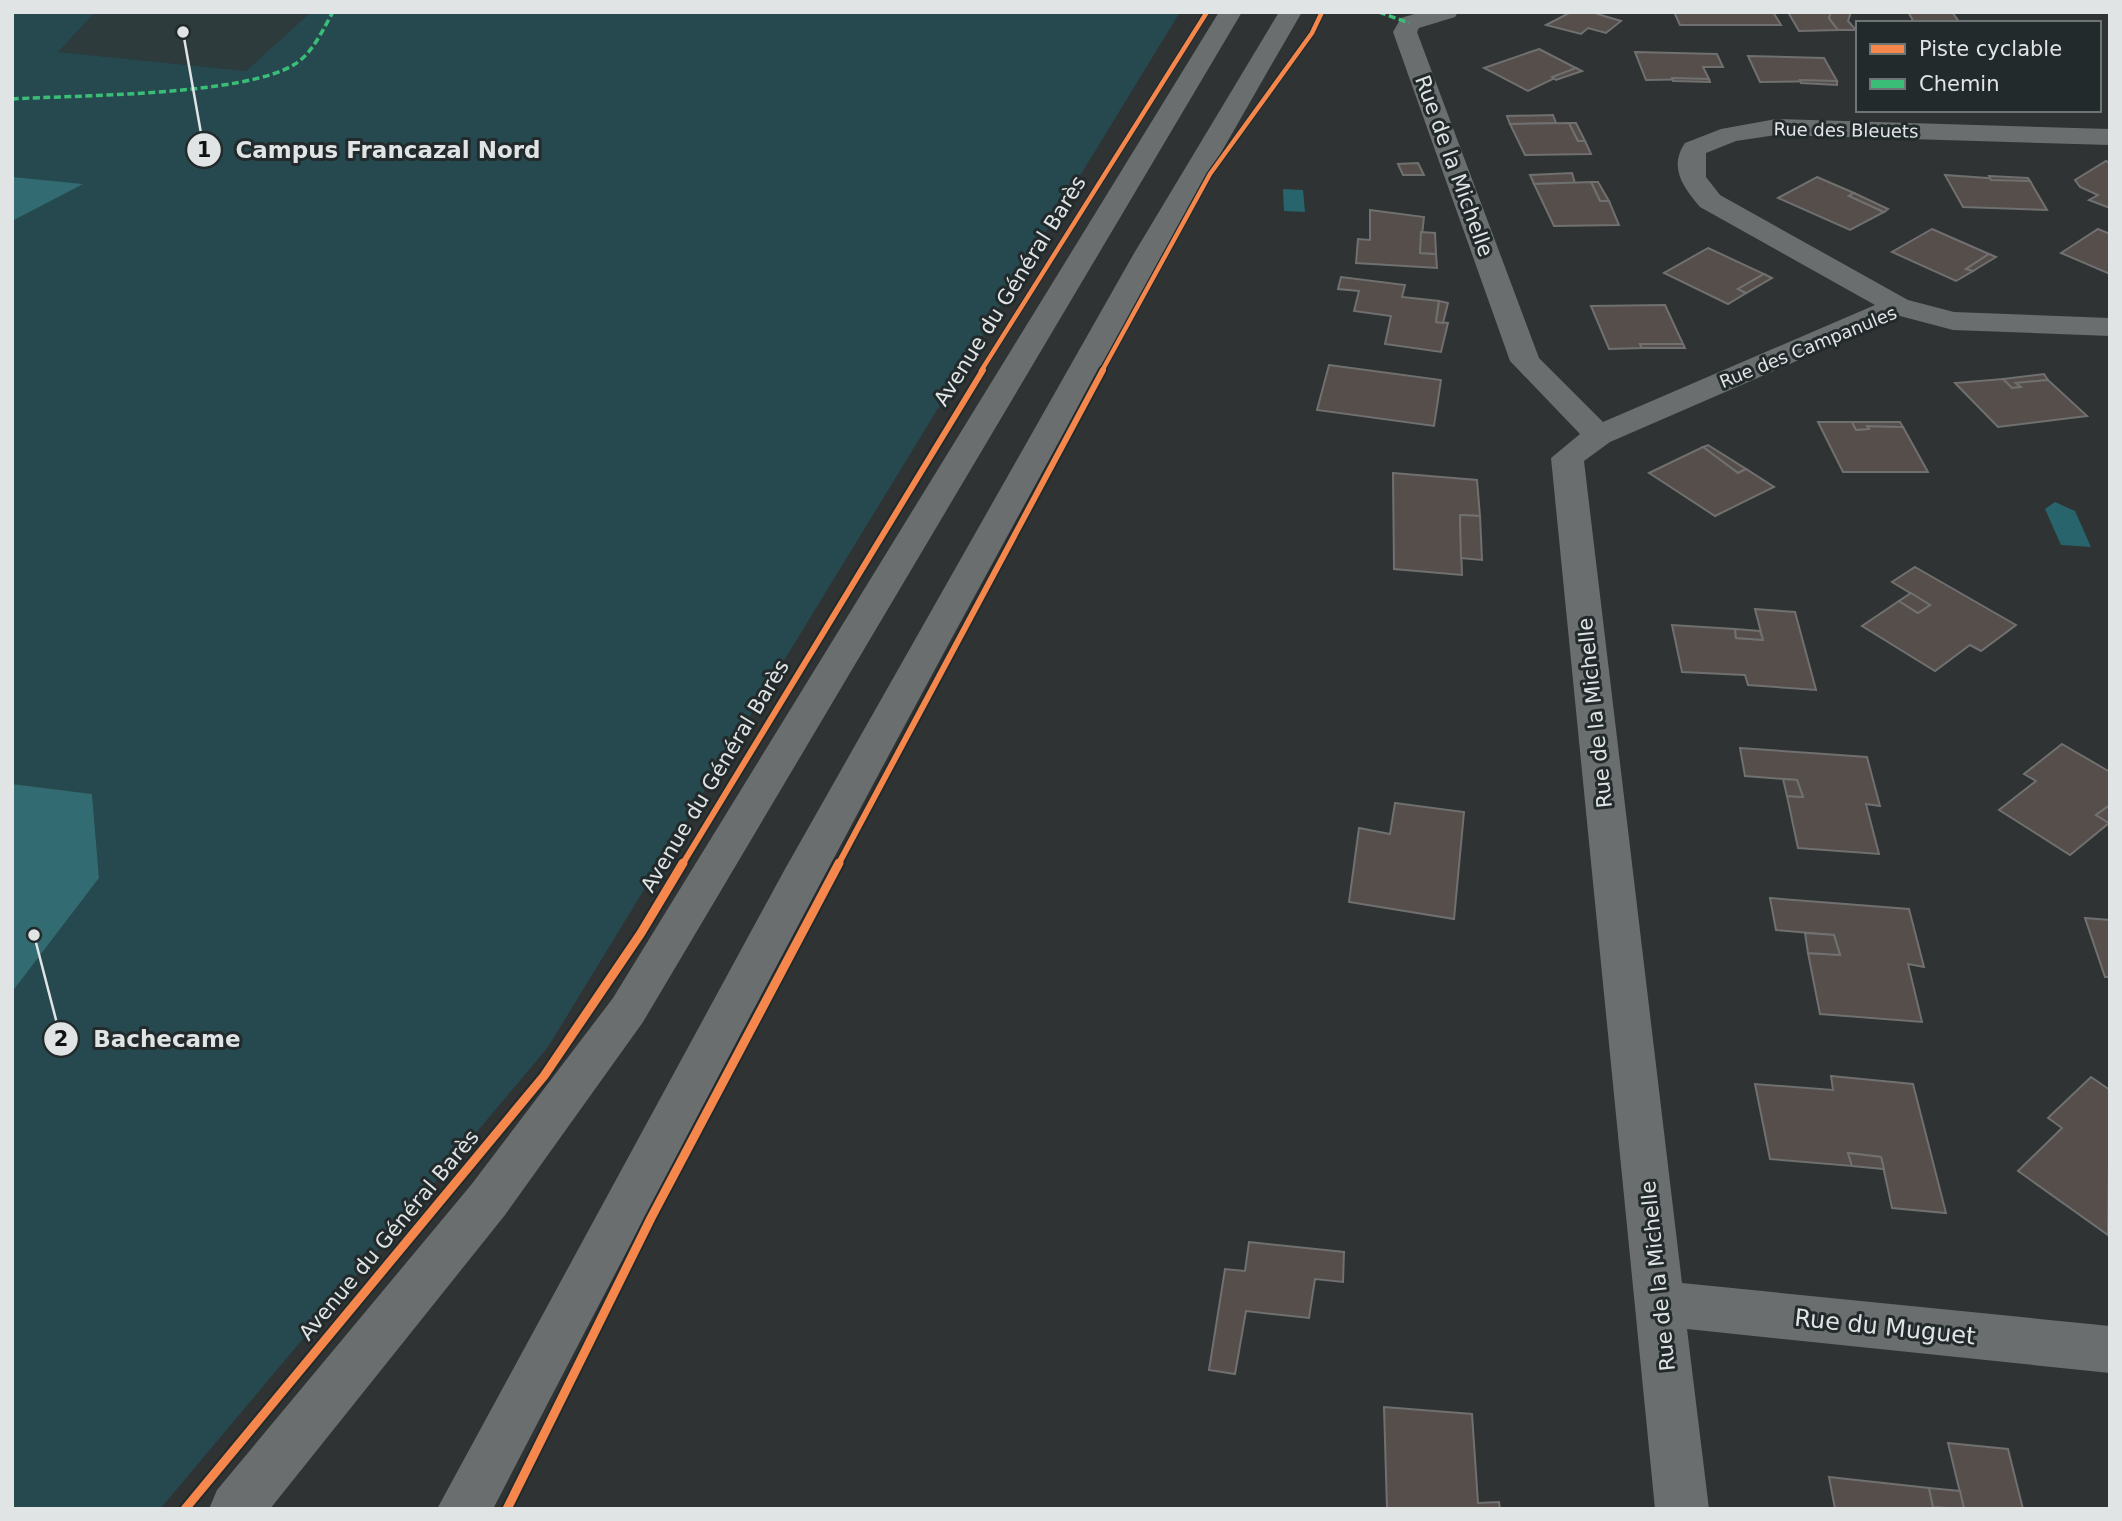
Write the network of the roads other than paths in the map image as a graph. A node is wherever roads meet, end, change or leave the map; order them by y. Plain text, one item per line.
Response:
1 (1231, 12) edge
2 (1291, 12) edge
3 (1447, 12) edge
4 (2110, 138) edge
5 (1898, 306) junction
6 (2110, 327) edge
7 (1600, 435) junction
8 (1661, 1304) junction
9 (2110, 1350) edge
10 (236, 1509) edge
11 (464, 1509) edge
12 (1682, 1509) edge

1 - 10 main road, Avenue du Général Barès
2 - 11 main road
3 - 7 main road, Rue de la Michelle
4 - 5 main road, Rue des Bleuets
5 - 6 main road, Rue des Campanules
5 - 7 main road, Rue des Campanules
7 - 8 main road, Rue de la Michelle
8 - 9 main road, Rue du Muguet
8 - 12 main road, Rue de la Michelle

